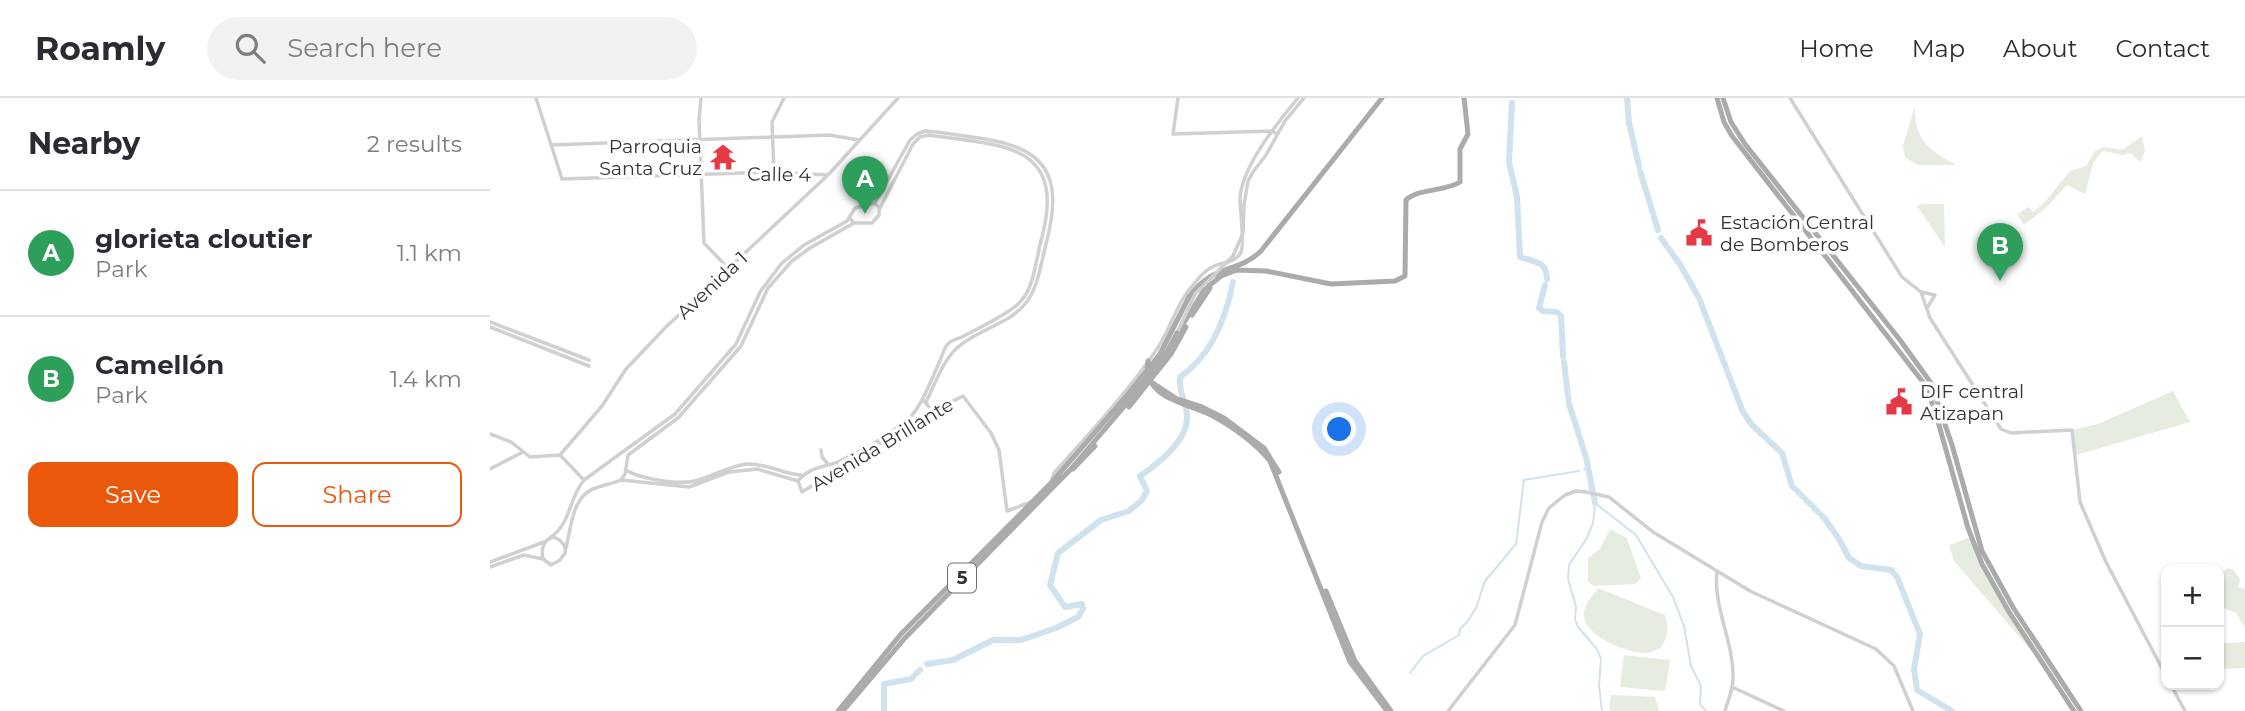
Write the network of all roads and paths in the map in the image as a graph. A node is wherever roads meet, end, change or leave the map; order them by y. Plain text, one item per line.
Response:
1 (536, 98) edge
2 (701, 98) edge
3 (784, 98) edge
4 (898, 98) edge
5 (1178, 98) edge
6 (1298, 98) edge
7 (1304, 98) edge
8 (1382, 98) edge
9 (1464, 98) edge
10 (1717, 98) edge
11 (1723, 98) edge
12 (1790, 98) edge
13 (1272, 131) junction
14 (1277, 134) junction
15 (772, 139) junction
16 (701, 140) junction
17 (859, 140) junction
18 (551, 145) junction
19 (899, 166) junction
20 (774, 172) junction
21 (1762, 172) junction
22 (701, 174) junction
23 (828, 175) junction
24 (874, 203) junction
25 (879, 210) junction
26 (850, 218) junction
27 (854, 223) junction
28 (1252, 259) junction
29 (1233, 261) junction
30 (1216, 265) junction
31 (1226, 268) junction
32 (729, 269) junction
33 (1256, 270) junction
34 (1208, 277) junction
35 (1216, 280) junction
36 (769, 283) junction
37 (1194, 288) junction
38 (1921, 292) junction
39 (1187, 295) junction
40 (1927, 308) junction
41 (490, 324) edge
42 (1177, 333) junction
43 (958, 338) junction
44 (961, 344) junction
45 (946, 346) junction
46 (1158, 347) junction
47 (953, 352) junction
48 (1171, 354) junction
49 (589, 360) dead end
50 (1148, 361) junction
51 (589, 366) dead end
52 (1133, 381) junction
53 (1150, 381) junction
54 (1155, 388) junction
55 (1140, 393) junction
56 (1128, 398) junction
57 (690, 401) junction
58 (924, 401) junction
59 (1185, 404) junction
60 (933, 411) junction
61 (490, 434) edge
62 (821, 450) dead end
63 (523, 452) junction
64 (560, 455) junction
65 (617, 456) junction
66 (625, 463) junction
67 (828, 464) junction
68 (728, 467) junction
69 (490, 469) edge
70 (746, 469) junction
71 (626, 470) junction
72 (803, 475) junction
73 (584, 480) junction
74 (621, 480) junction
75 (797, 481) junction
76 (1034, 501) junction
77 (1007, 512) junction
78 (1020, 518) junction
79 (551, 537) junction
80 (546, 541) junction
81 (566, 548) junction
82 (543, 559) junction
83 (490, 562) edge
84 (490, 567) edge
85 (1717, 572) junction
86 (2161, 666) edge
87 (1732, 687) junction
88 (859, 690) junction
89 (2174, 690) edge
90 (2068, 696) junction
91 (2076, 709) edge
92 (838, 711) edge
93 (843, 711) edge
94 (1389, 711) edge
95 (1448, 711) edge
96 (1725, 711) edge
97 (1784, 711) edge
98 (1913, 711) edge
99 (2185, 711) edge

1 - 18 street
2 - 16 street
3 - 15 street
4 - 17 street, Avenida 1
5 - 13 street
6 - 13 street
7 - 14 street
8 - 28 main road
9 - 33 main road
10 - 21 main road
11 - 21 main road
12 - 38 street
13 - 14 street
13 - 29 street
14 - 42 street, bridge
15 - 16 street
15 - 17 street
15 - 20 street
16 - 18 street
16 - 22 street
17 - 23 street, Avenida 1
18 - 22 street, Calle 4
19 - 24 street
19 - 25 street
19 - 43 street
19 - 44 street
20 - 22 street, Calle 4
20 - 23 street, Calle 4
21 - 90 main road
22 - 32 street
23 - 32 street, Avenida 1
24 - 25 street
24 - 26 street
25 - 27 street
26 - 27 street
26 - 36 street
27 - 36 street
28 - 31 main road, 5
28 - 33 main road
29 - 30 street
29 - 31 main road
30 - 31 main road
30 - 34 street
30 - 37 street
31 - 34 main road, 5
32 - 64 street, Avenida 1
33 - 35 main road
34 - 37 main road, 5
35 - 42 main road, bridge
35 - 48 main road
36 - 57 street
37 - 39 main road, 5
38 - 40 street
38 - 40 street
39 - 46 street
39 - 56 main road, 5, bridge
40 - 86 street
41 - 49 street
41 - 51 street
42 - 56 main road, 5, bridge
43 - 44 street
43 - 45 street
44 - 47 street
45 - 47 street
45 - 58 street
46 - 48 main road
46 - 50 street
47 - 58 street
48 - 53 main road
50 - 52 street
50 - 53 main road
52 - 53 main road
52 - 56 street
53 - 54 main road
53 - 55 main road
53 - 59 main road
54 - 55 main road
54 - 59 main road
55 - 56 main road
56 - 76 main road, 5
56 - 78 main road, 5
57 - 65 street
57 - 66 street
58 - 60 street
58 - 67 street, Avenida Brillante
59 - 94 main road
60 - 75 street, Avenida Brillante
60 - 77 street, Avenida Brillante
61 - 63 street
62 - 67 street
63 - 64 street
63 - 69 street
64 - 73 street
65 - 66 street
65 - 73 street
66 - 71 street
67 - 72 street, Avenida Brillante
68 - 70 street
68 - 71 street
68 - 72 street
70 - 74 street
70 - 75 street
71 - 74 street
72 - 75 street
73 - 79 street
74 - 81 street
76 - 77 street
76 - 78 main road, 5
77 - 78 street
78 - 88 main road, 5
79 - 80 street
79 - 81 street
80 - 82 street
80 - 83 street
81 - 82 street
82 - 84 street
85 - 87 street
85 - 95 street
85 - 98 street
87 - 96 street
87 - 97 street
88 - 92 main road, 5
88 - 93 main road, 5
89 - 99 street
90 - 91 main road
90 - 91 main road

